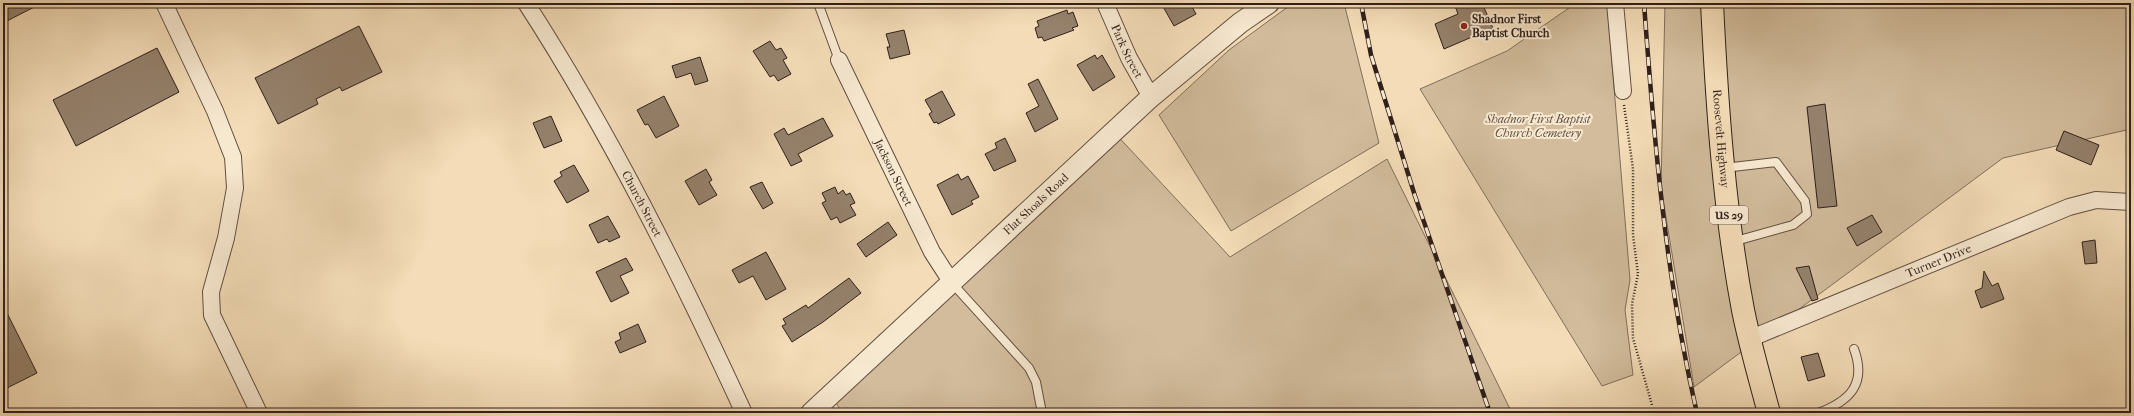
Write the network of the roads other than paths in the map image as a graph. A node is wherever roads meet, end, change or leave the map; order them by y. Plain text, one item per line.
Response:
1 (164, 3) edge
2 (526, 3) edge
3 (818, 3) edge
4 (1105, 3) edge
5 (1269, 3) edge
6 (1615, 3) edge
7 (1712, 3) edge
8 (839, 60) joint
9 (1623, 91) road end
10 (1151, 97) junction
11 (1724, 168) junction
12 (2131, 202) edge
13 (1732, 242) junction
14 (952, 283) junction
15 (1749, 340) junction
16 (1854, 349) dead end
17 (260, 411) edge
18 (744, 413) edge
19 (811, 413) edge
20 (1042, 413) edge
21 (1769, 413) edge
22 (1818, 413) edge

1 - 17 street
2 - 18 street, Church Street
3 - 8 lane
4 - 10 street, Park Street
5 - 10 street, Flat Shoals Road
6 - 9 street
7 - 11 main road, Roosevelt Highway / US 29
8 - 14 street, Jackson Street
10 - 14 street, Flat Shoals Road
11 - 13 main road, Roosevelt Highway / US 29
11 - 13 lane
12 - 15 street, Turner Drive
13 - 15 main road, Roosevelt Highway / US 29
14 - 19 street, Flat Shoals Road
14 - 20 lane
15 - 21 main road, Roosevelt Highway / US 29
16 - 22 lane

